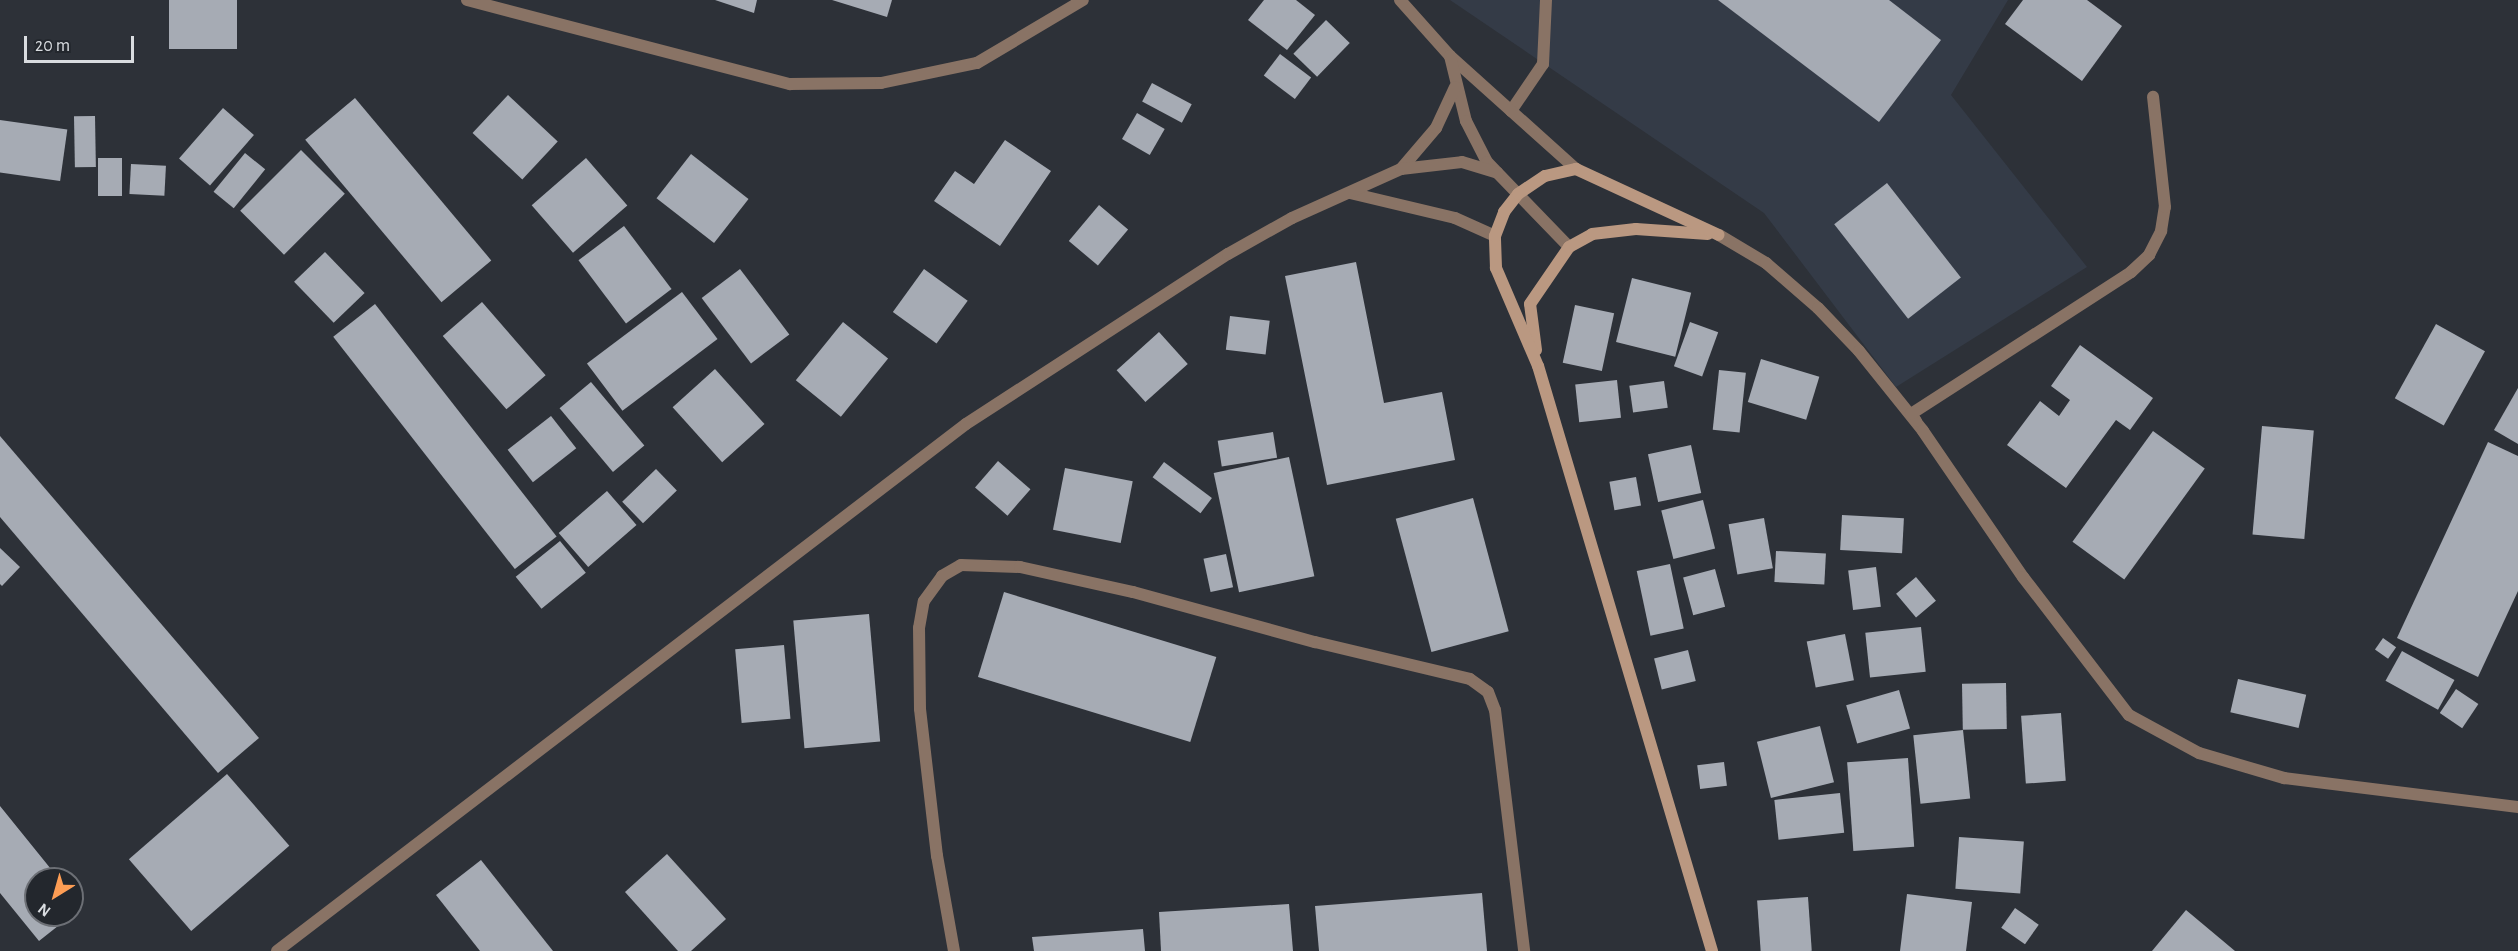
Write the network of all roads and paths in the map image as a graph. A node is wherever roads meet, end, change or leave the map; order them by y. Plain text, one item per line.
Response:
1 (467, 0) edge
2 (1083, 0) edge
3 (1400, 0) edge
4 (1546, 0) edge
5 (1450, 56) junction
6 (1455, 87) junction
7 (2153, 97) dead end
8 (1511, 111) junction
9 (1401, 169) junction
10 (1576, 169) junction
11 (1497, 173) junction
12 (1350, 193) junction
13 (1518, 194) junction
14 (1719, 235) junction
15 (1495, 236) junction
16 (1569, 247) junction
17 (1538, 366) junction
18 (1923, 431) junction
19 (2518, 807) edge
20 (277, 951) edge
21 (954, 951) edge
22 (1524, 951) edge
23 (1712, 951) edge

1 - 2 street
3 - 5 street
4 - 8 street
5 - 6 street
5 - 8 street
6 - 9 street
6 - 11 street
7 - 18 street
8 - 10 street
9 - 11 street
9 - 12 street
10 - 13 street
10 - 14 street
11 - 13 street
12 - 15 street
12 - 20 street
13 - 15 street
13 - 16 street
14 - 16 street
14 - 18 street
15 - 17 street
16 - 17 street
17 - 23 street
18 - 19 street
21 - 22 street

